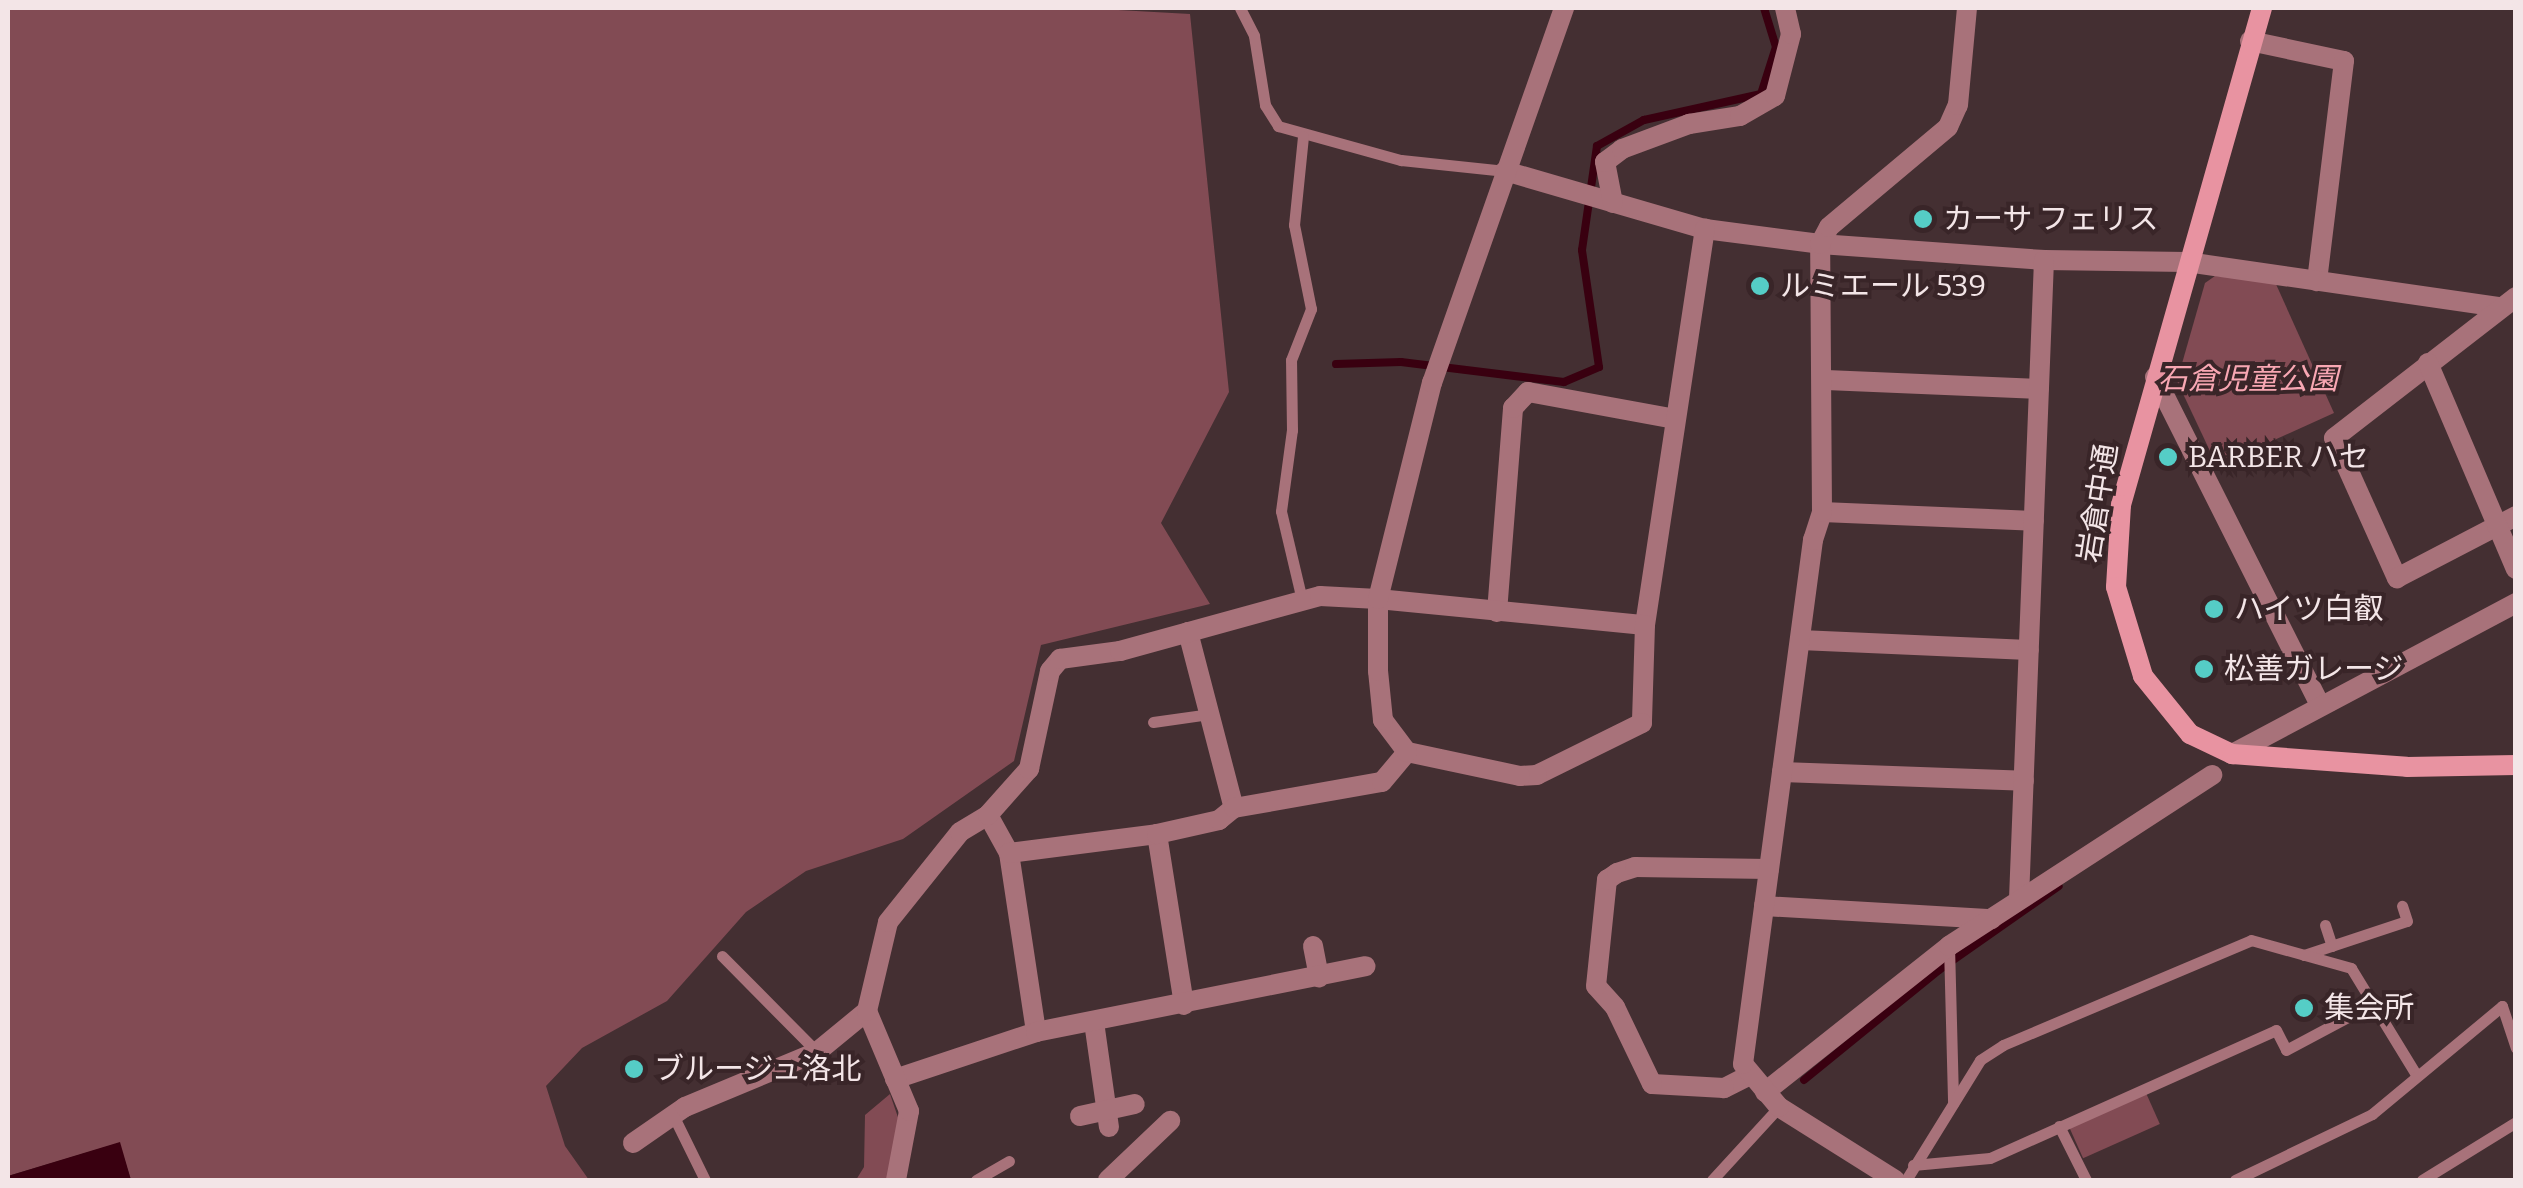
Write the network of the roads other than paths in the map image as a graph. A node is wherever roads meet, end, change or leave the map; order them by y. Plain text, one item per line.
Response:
1 (1240, 8) edge
2 (1564, 8) edge
3 (1785, 8) edge
4 (1966, 8) edge
5 (2262, 8) edge
6 (2250, 41) junction
7 (1303, 136) junction
8 (1505, 171) junction
9 (1613, 204) junction
10 (1705, 228) junction
11 (1820, 244) junction
12 (2044, 260) junction
13 (2187, 262) junction
14 (2318, 281) junction
15 (2508, 302) edge
16 (2428, 364) junction
17 (2155, 377) junction
18 (1826, 380) junction
19 (2039, 389) junction
20 (1675, 419) junction
21 (1822, 512) junction
22 (2034, 520) junction
23 (2506, 520) edge
24 (2516, 569) edge
25 (1378, 599) junction
26 (1302, 600) junction
27 (2516, 603) edge
28 (1497, 612) junction
29 (1645, 625) junction
30 (1188, 632) junction
31 (1800, 640) junction
32 (2028, 650) junction
33 (2320, 705) junction
34 (1210, 714) junction
35 (1153, 722) dead end
36 (1407, 752) junction
37 (2232, 754) junction
38 (2516, 765) edge
39 (1782, 772) junction
40 (2212, 775) dead end
41 (2024, 781) junction
42 (1234, 808) junction
43 (988, 814) junction
44 (1156, 834) junction
45 (1009, 853) junction
46 (1769, 869) junction
47 (2019, 898) junction
48 (1764, 906) junction
49 (2402, 906) dead end
50 (1992, 919) junction
51 (2325, 925) dead end
52 (1313, 946) dead end
53 (2332, 946) junction
54 (2304, 955) junction
55 (722, 956) dead end
56 (1950, 956) junction
57 (1365, 966) dead end
58 (1319, 977) junction
59 (2516, 996) edge
60 (2374, 1003) junction
61 (1184, 1005) junction
62 (2502, 1006) junction
63 (867, 1010) junction
64 (1094, 1022) junction
65 (1036, 1032) junction
66 (2516, 1048) edge
67 (817, 1052) junction
68 (2415, 1073) junction
69 (1750, 1075) junction
70 (895, 1079) junction
71 (1772, 1100) junction
72 (1953, 1103) junction
73 (1135, 1104) dead end
74 (673, 1115) junction
75 (1080, 1116) dead end
76 (1108, 1118) junction
77 (1170, 1122) dead end
78 (2516, 1122) edge
79 (2059, 1126) junction
80 (633, 1143) dead end
81 (1009, 1161) dead end
82 (1913, 1165) junction
83 (705, 1180) edge
84 (896, 1180) edge
85 (976, 1180) edge
86 (1108, 1180) edge
87 (1712, 1180) edge
88 (1894, 1180) edge
89 (1906, 1180) edge
90 (2086, 1180) edge
91 (2236, 1180) edge
92 (2422, 1180) edge

1 - 7 lane
2 - 8 street
3 - 9 street
4 - 11 street
5 - 6 street, 岩倉中通
6 - 13 street, 岩倉中通
6 - 14 street
7 - 8 lane
7 - 26 lane
8 - 9 street
8 - 25 street
9 - 10 street
10 - 11 street
10 - 20 street
11 - 12 street
11 - 18 street
12 - 13 street
12 - 19 street
13 - 14 street
13 - 17 street, 岩倉中通
14 - 15 street
15 - 16 street
16 - 23 street
16 - 23 street
17 - 33 street
17 - 37 street, 岩倉中通
18 - 19 street
18 - 21 street
19 - 22 street
20 - 28 street
20 - 29 street
21 - 22 street
21 - 31 street
22 - 32 street
23 - 24 street
25 - 26 street
25 - 28 street
25 - 36 street
26 - 30 street
27 - 33 street
28 - 29 street
29 - 36 street
30 - 34 street
30 - 43 street
31 - 32 street
31 - 39 street
32 - 41 street
33 - 37 street
34 - 35 lane
34 - 42 street
36 - 42 street
37 - 38 street, 岩倉中通
39 - 41 street
39 - 46 street
40 - 47 street
41 - 47 street
42 - 44 street
43 - 45 street
43 - 63 street
44 - 45 street
44 - 61 street
45 - 65 street
46 - 48 street
46 - 69 street
47 - 50 street
48 - 50 street
48 - 69 street
49 - 53 lane
50 - 56 street
51 - 53 lane
52 - 58 street
53 - 54 lane
54 - 60 lane
54 - 72 lane
55 - 67 lane
56 - 71 street
56 - 72 lane
57 - 58 street
58 - 61 street
59 - 62 lane
60 - 68 lane
60 - 79 lane
61 - 64 street
62 - 66 lane
62 - 68 lane
63 - 67 street
63 - 70 street
64 - 65 street
64 - 76 street
65 - 70 street
67 - 74 street
68 - 91 lane
69 - 71 street
70 - 84 street
71 - 87 lane
71 - 88 street
72 - 82 lane
73 - 76 street
74 - 80 street
74 - 83 lane
75 - 76 street
77 - 86 street
78 - 92 lane
79 - 82 lane
79 - 90 lane
81 - 85 lane
82 - 89 lane

